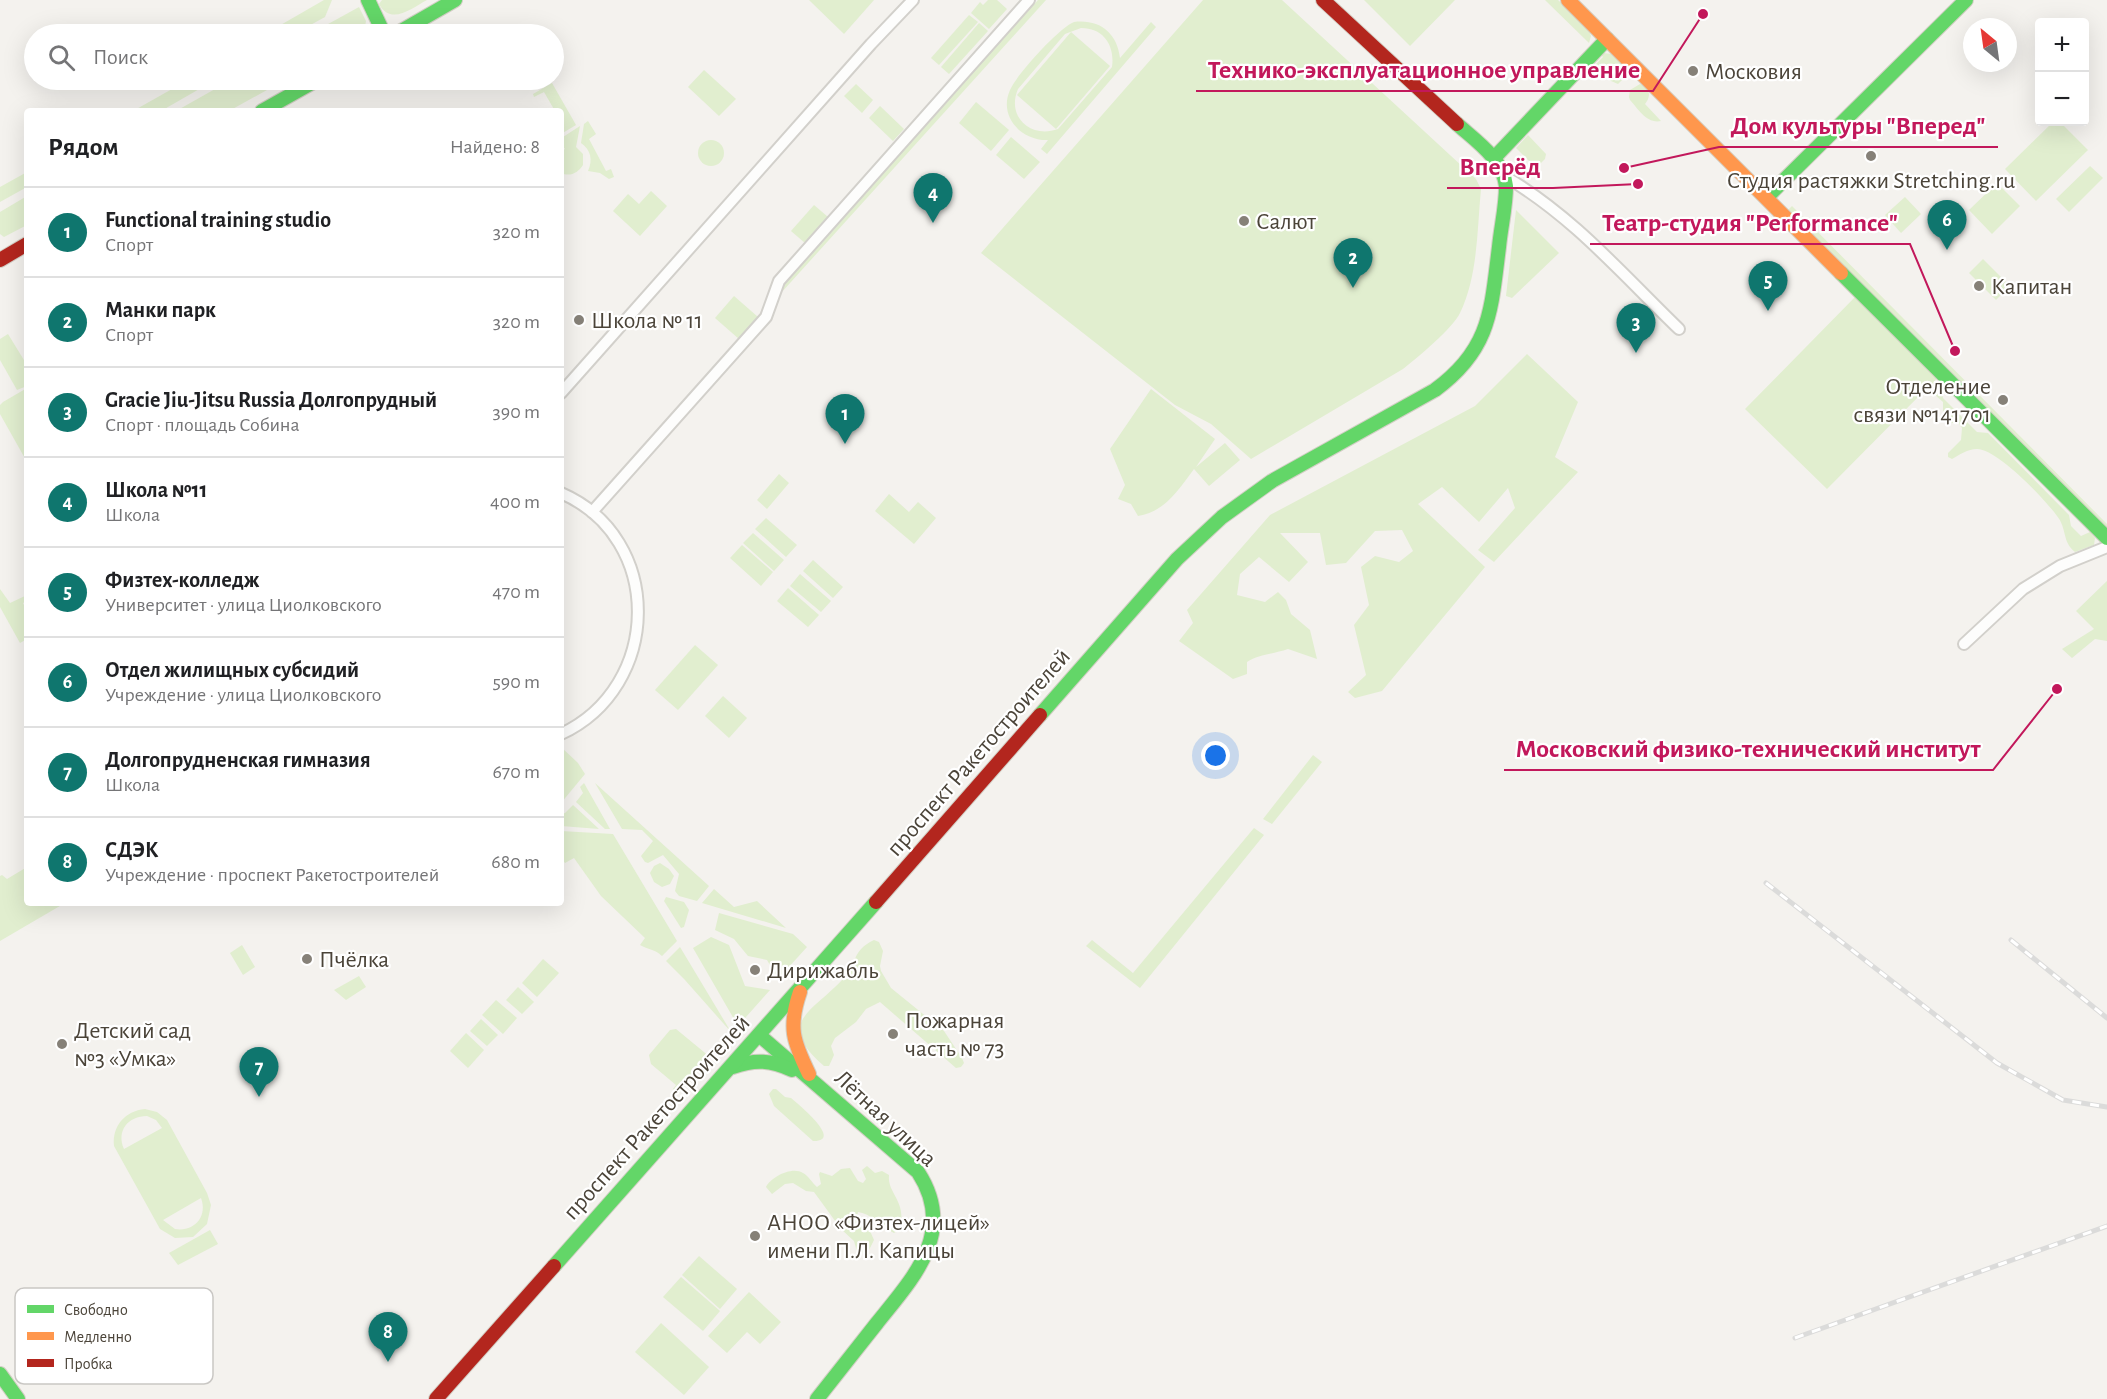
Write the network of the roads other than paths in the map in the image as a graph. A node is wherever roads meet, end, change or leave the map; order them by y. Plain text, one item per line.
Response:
1 (368, 0) edge
2 (455, 0) edge
3 (913, 0) edge
4 (1029, 0) edge
5 (1323, 0) edge
6 (1568, 0) edge
7 (1966, 0) edge
8 (380, 24) edge
9 (413, 24) edge
10 (1607, 39) junction
11 (299, 90) edge
12 (267, 108) edge
13 (1494, 158) junction
14 (1504, 176) junction
15 (1767, 197) junction
16 (24, 246) edge
17 (0, 260) edge
18 (1679, 329) dead end
19 (564, 390) edge
20 (564, 495) edge
21 (592, 512) junction
22 (2107, 538) edge
23 (2107, 547) edge
24 (1964, 644) dead end
25 (564, 732) edge
26 (802, 987) junction
27 (759, 1035) junction
28 (730, 1068) junction
29 (811, 1080) junction
30 (0, 1374) edge
31 (18, 1399) edge
32 (436, 1399) edge
33 (817, 1399) edge

1 - 8 main road
2 - 9 main road
3 - 19 street
4 - 21 street
5 - 13 main road, проспект Ракетостроителей
6 - 10 main road
7 - 15 main road
10 - 13 main road
10 - 15 main road
11 - 12 main road
13 - 14 main road, проспект Ракетостроителей
14 - 18 street
14 - 26 main road, проспект Ракетостроителей
15 - 22 main road
16 - 17 main road
20 - 21 street
21 - 25 street
23 - 24 street
26 - 27 main road, проспект Ракетостроителей
26 - 29 main road
27 - 28 main road, проспект Ракетостроителей
27 - 29 main road, Лётная улица
28 - 29 main road
28 - 32 main road, проспект Ракетостроителей
29 - 33 main road, Лётная улица
30 - 31 main road

